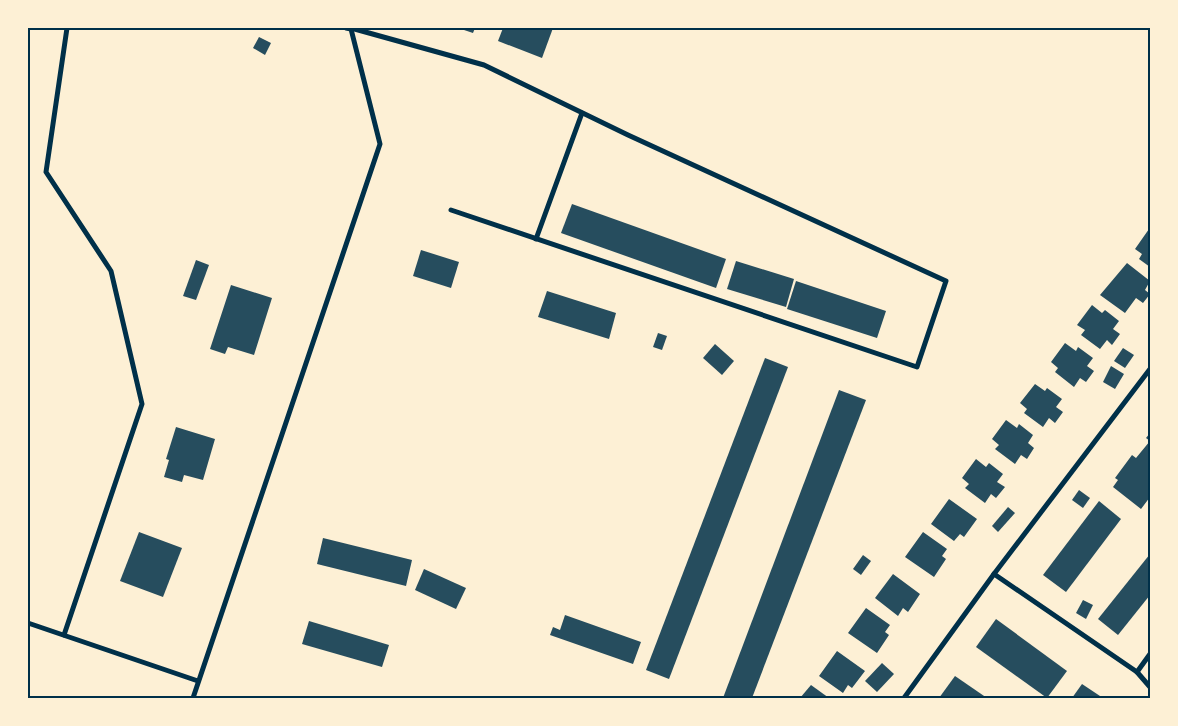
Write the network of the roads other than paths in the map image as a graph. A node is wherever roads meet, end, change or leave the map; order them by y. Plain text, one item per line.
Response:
1 (67, 28) edge
2 (349, 28) edge
3 (582, 112) junction
4 (451, 210) dead end
5 (536, 238) junction
6 (1150, 369) edge
7 (994, 574) junction
8 (28, 623) edge
9 (64, 635) junction
10 (1150, 654) edge
11 (1137, 672) junction
12 (198, 681) junction
13 (1150, 686) edge
14 (193, 698) edge
15 (904, 698) edge

1 - 9 street
2 - 3 street
2 - 12 street
3 - 5 street
3 - 5 street
4 - 5 street
6 - 7 street
7 - 11 street
7 - 15 street
8 - 9 street
9 - 12 street
10 - 11 street
11 - 13 street
12 - 14 street

